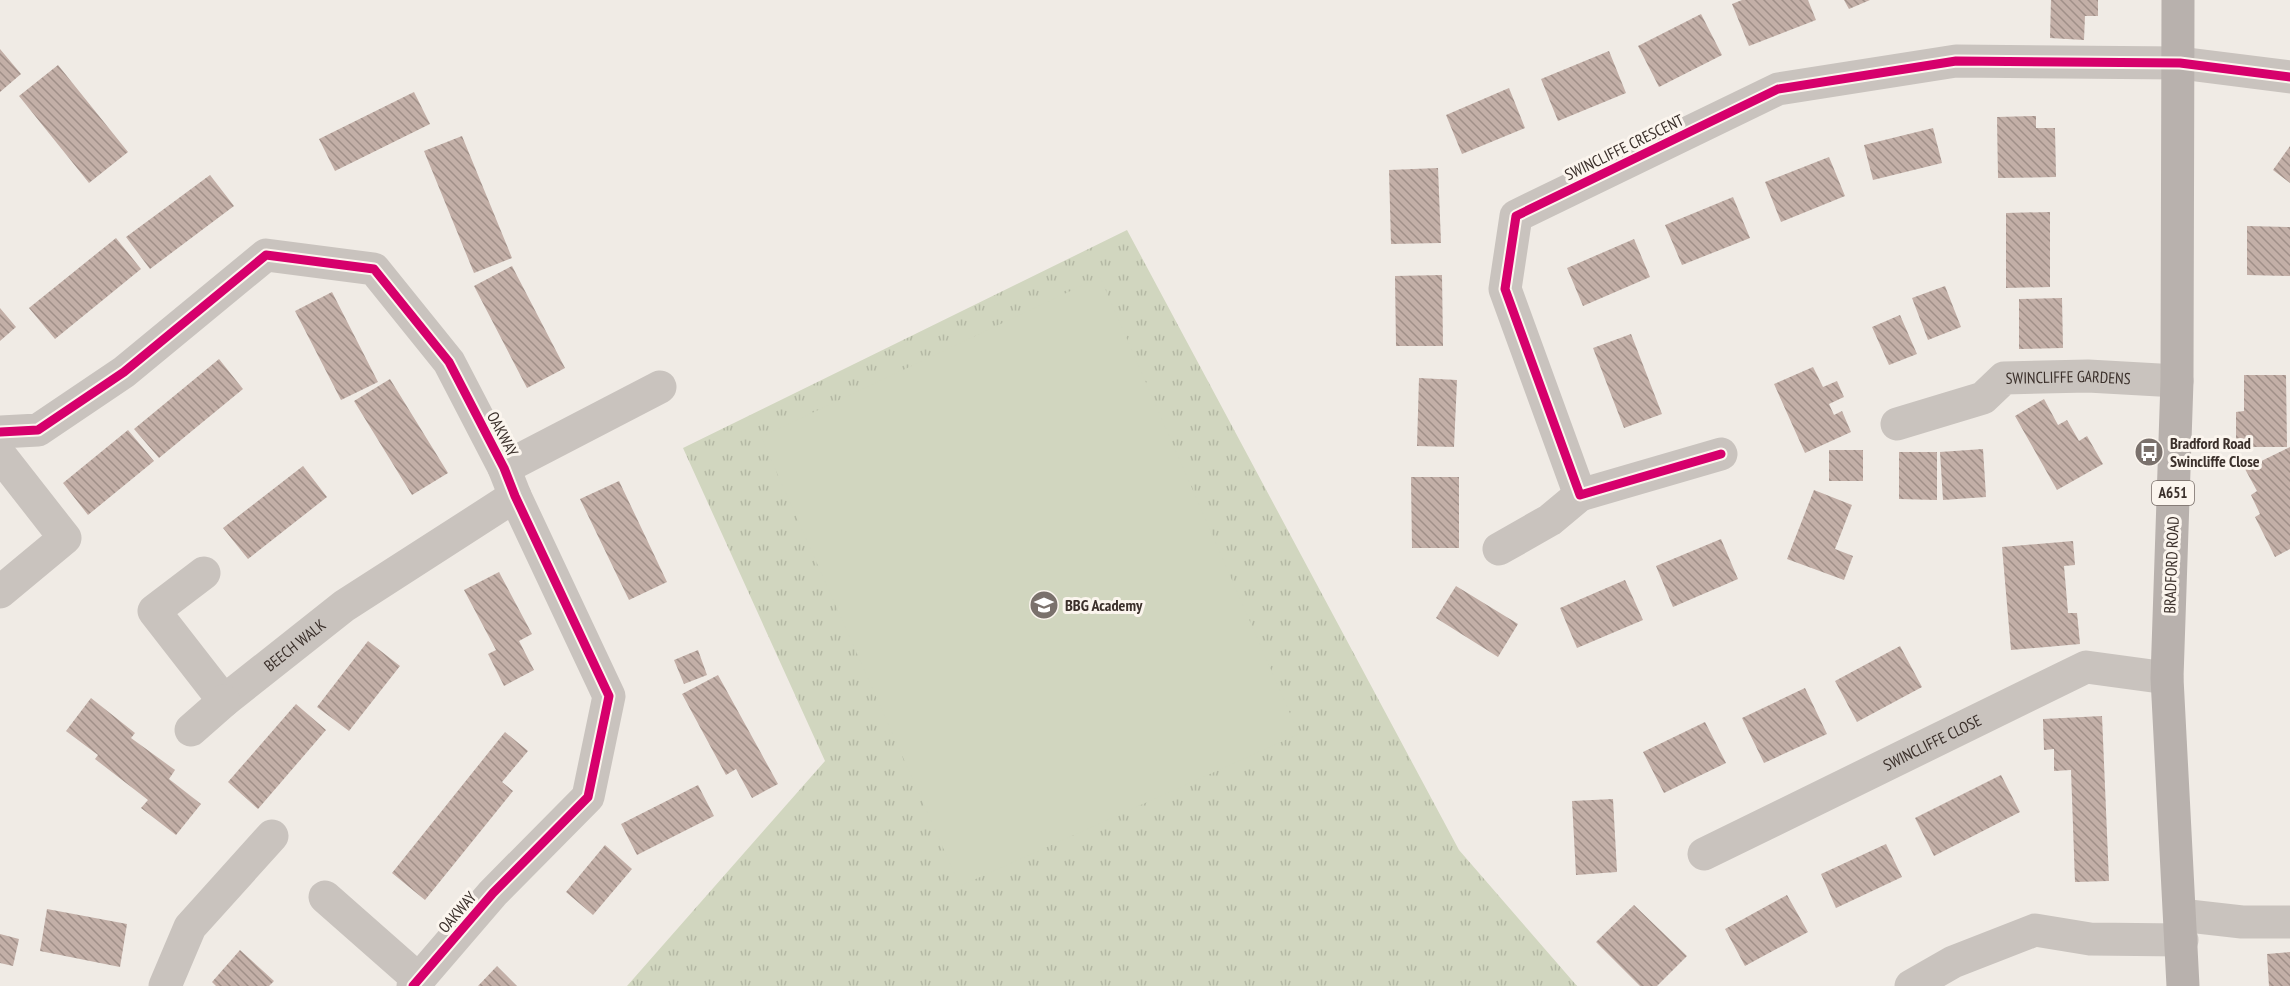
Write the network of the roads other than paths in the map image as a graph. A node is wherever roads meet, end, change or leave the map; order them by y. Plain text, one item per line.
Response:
1 (2178, 0) edge
2 (2180, 63) junction
3 (2290, 77) edge
4 (2177, 381) junction
5 (660, 387) dead end
6 (1898, 424) dead end
7 (0, 432) edge
8 (1721, 454) dead end
9 (0, 455) edge
10 (510, 482) junction
11 (1580, 495) junction
12 (1499, 549) dead end
13 (204, 573) dead end
14 (0, 592) edge
15 (2167, 678) junction
16 (224, 701) junction
17 (191, 730) dead end
18 (272, 836) dead end
19 (1704, 854) dead end
20 (325, 897) dead end
21 (2290, 922) edge
22 (2181, 928) junction
23 (416, 982) edge
24 (165, 986) edge
25 (1911, 986) edge
26 (2182, 986) edge

1 - 2 main road, BRADFORD ROAD / A651
2 - 3 street
2 - 4 main road, BRADFORD ROAD / A651
2 - 11 street, SWINCLIFFE CRESCENT
4 - 6 street, SWINCLIFFE GARDENS
4 - 15 main road, BRADFORD ROAD / A651
5 - 10 street, BEECH WALK
7 - 10 street, OAKWAY
8 - 11 street
9 - 14 street
10 - 16 street, BEECH WALK
10 - 23 street, OAKWAY
11 - 12 street
13 - 16 street
15 - 19 street, SWINCLIFFE CLOSE
15 - 22 main road, BRADFORD ROAD / A651
16 - 17 street, BEECH WALK
18 - 24 street
20 - 23 street
21 - 22 street
22 - 25 street
22 - 26 main road, BRADFORD ROAD / A651

